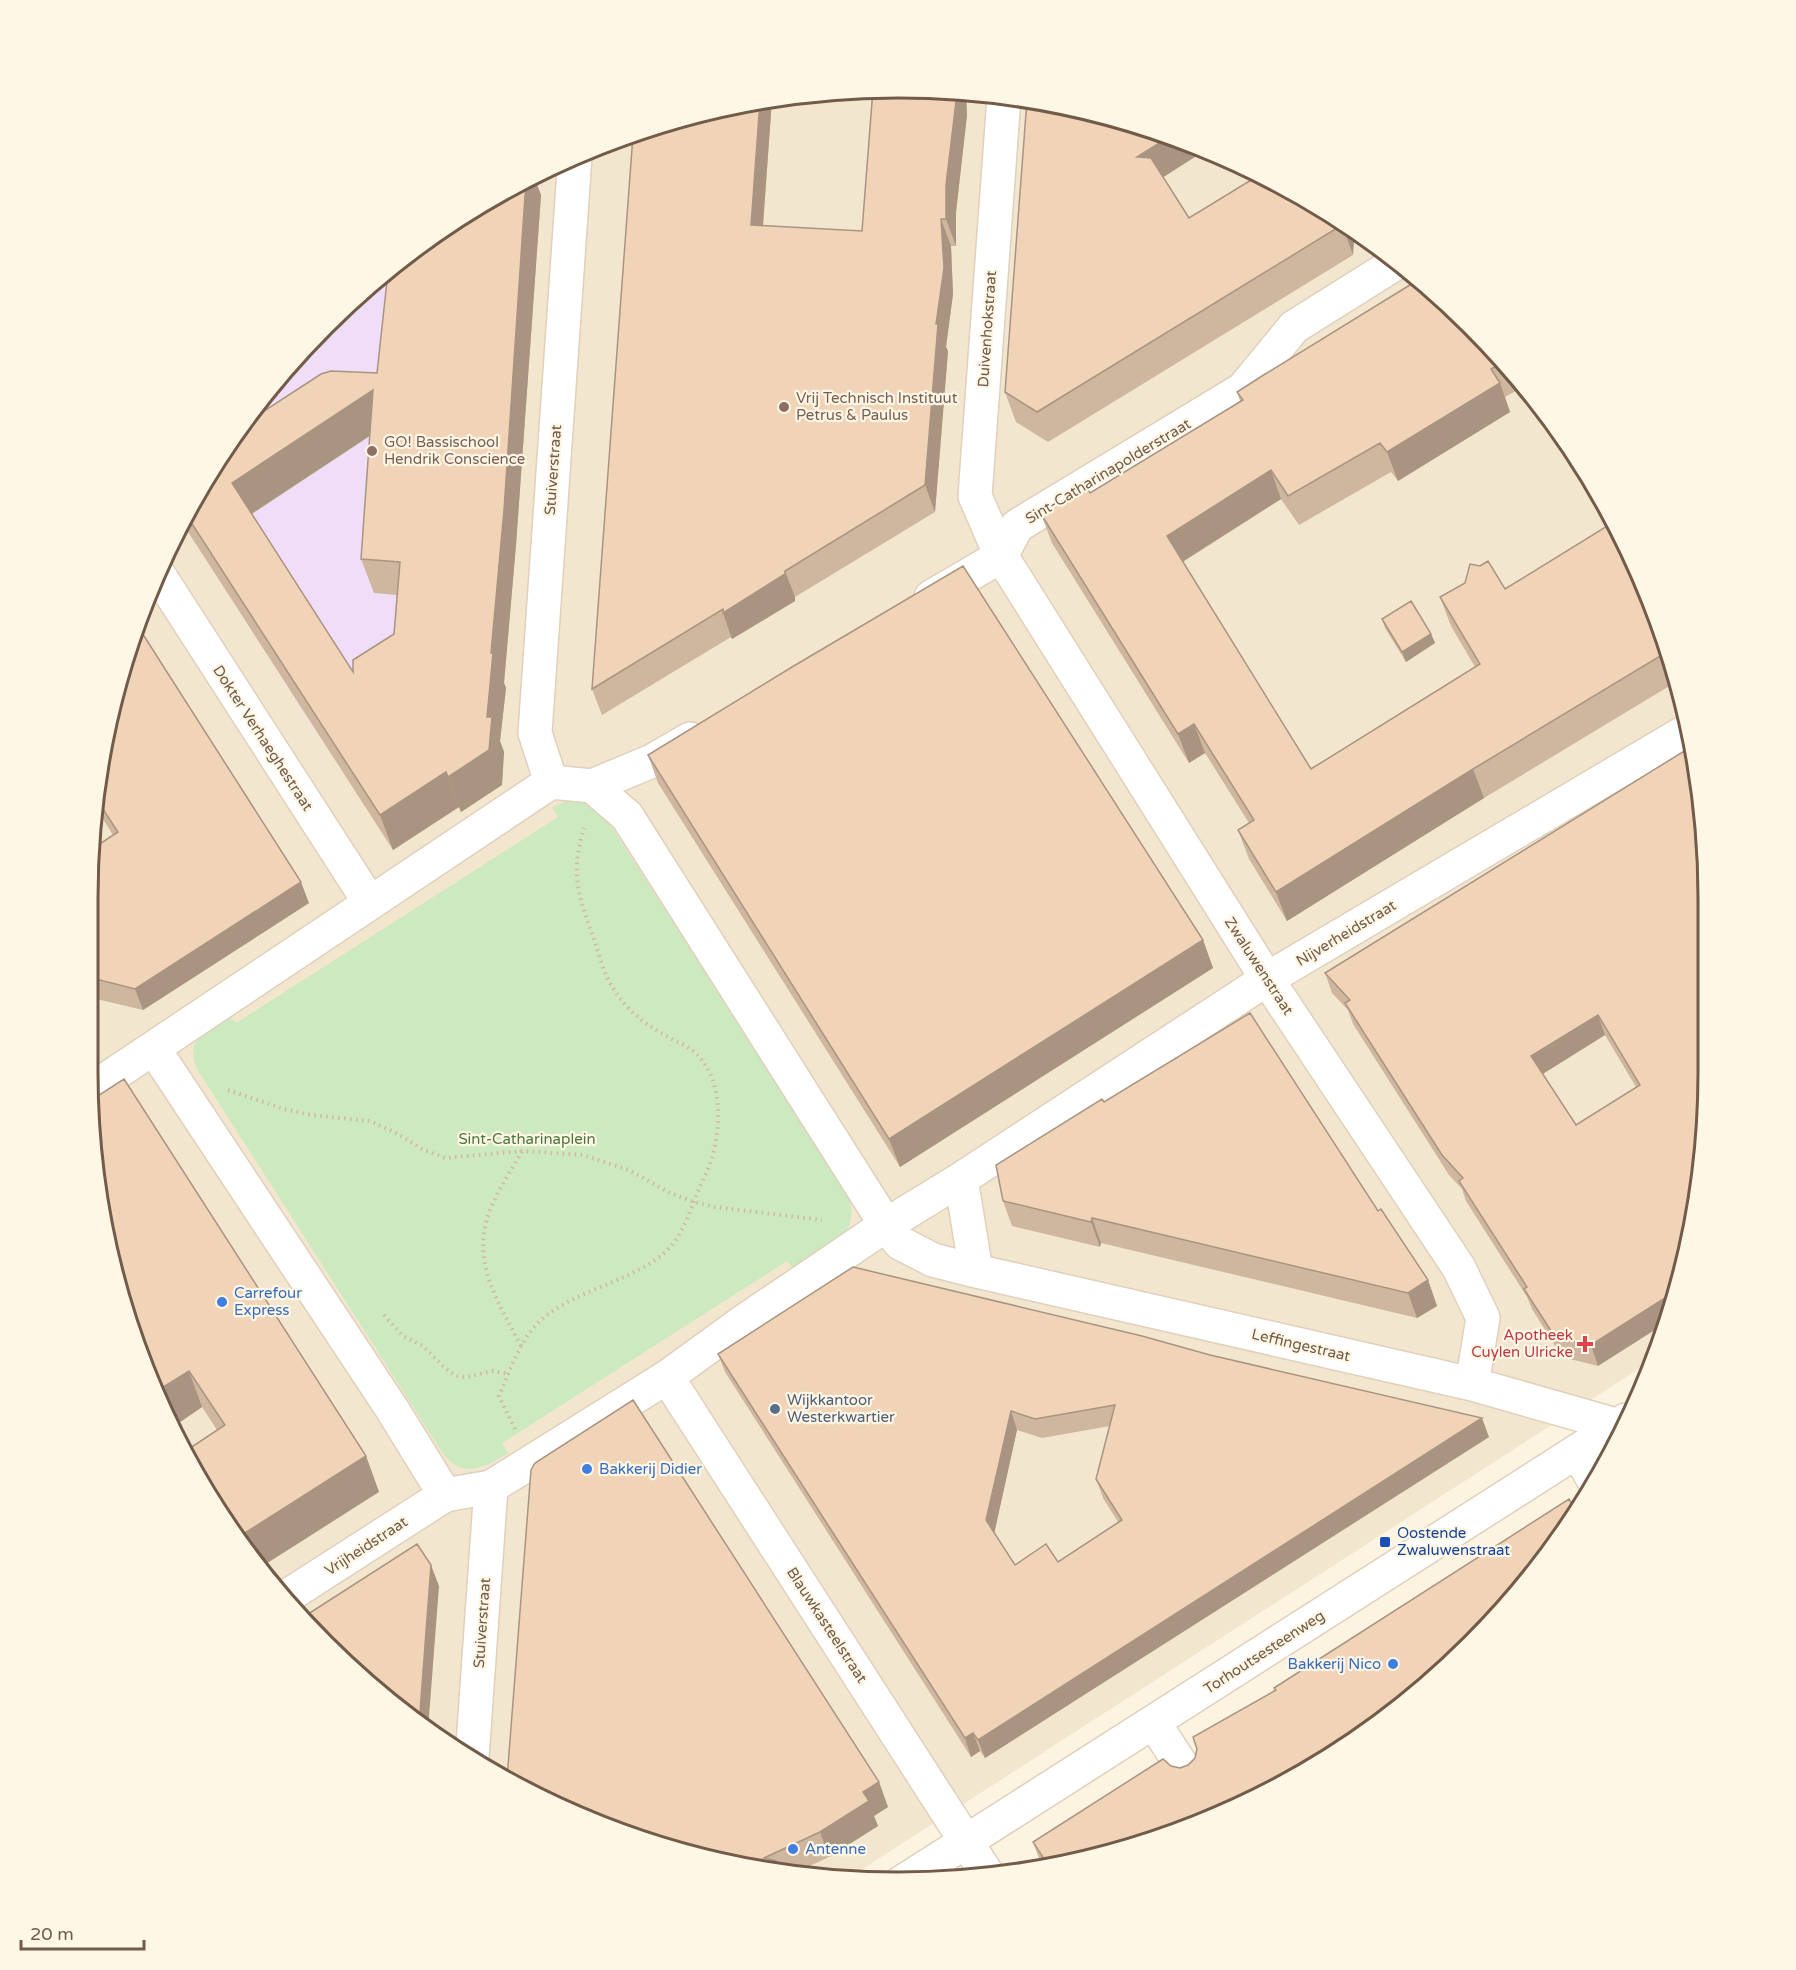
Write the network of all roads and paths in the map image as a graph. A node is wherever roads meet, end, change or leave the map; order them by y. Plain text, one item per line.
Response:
1 (1004, 104) edge
2 (574, 166) edge
3 (1390, 267) edge
4 (1001, 556) junction
5 (163, 581) edge
6 (909, 610) edge
7 (714, 725) edge
8 (1681, 734) edge
9 (551, 782) junction
10 (592, 786) junction
11 (370, 903) junction
12 (1267, 979) junction
13 (154, 1049) junction
14 (98, 1078) edge
15 (224, 1089) dead end
16 (522, 1151) junction
17 (961, 1179) junction
18 (694, 1202) junction
19 (828, 1221) dead end
20 (886, 1224) junction
21 (976, 1271) junction
22 (384, 1315) dead end
23 (521, 1346) junction
24 (509, 1374) junction
25 (667, 1377) junction
26 (1472, 1384) junction
27 (1617, 1423) edge
28 (1615, 1428) edge
29 (1577, 1451) junction
30 (530, 1463) junction
31 (1590, 1474) edge
32 (491, 1487) junction
33 (445, 1495) junction
34 (292, 1594) edge
35 (1154, 1723) junction
36 (473, 1750) edge
37 (1188, 1775) edge
38 (967, 1841) junction
39 (983, 1868) edge
40 (920, 1872) edge

1 - 4 street, Duivenhokstraat
2 - 9 street, Stuiverstraat
3 - 4 street, Sint-Catharinapolderstraat
4 - 6 street
4 - 12 street, Zwaluwenstraat
5 - 11 street, Dokter Verhaeghestraat
7 - 10 street
8 - 12 street, Nijverheidstraat
9 - 10 street
9 - 11 street
10 - 18 path
10 - 20 street
11 - 13 street
12 - 17 street, Nijverheidstraat
12 - 26 street, Zwaluwenstraat
13 - 14 street
13 - 33 street
15 - 16 path
16 - 18 path
16 - 23 path
17 - 20 street, Nijverheidstraat
17 - 21 street
18 - 19 path
18 - 23 path
20 - 21 street, Leffingestraat
20 - 25 street
21 - 26 street, Leffingestraat
22 - 24 path
23 - 24 path
24 - 30 path
25 - 30 street
25 - 38 street, Blauwkasteelstraat
26 - 27 street, Leffingestraat
28 - 29 street, Torhoutsesteenweg
29 - 31 street
29 - 35 street, Torhoutsesteenweg
30 - 32 street
32 - 33 street
32 - 36 street, Stuiverstraat
33 - 34 street, Vrijheidstraat
35 - 37 street
35 - 38 street, Torhoutsesteenweg
38 - 39 street, Blauwkasteelstraat
38 - 40 street, Torhoutsesteenweg

